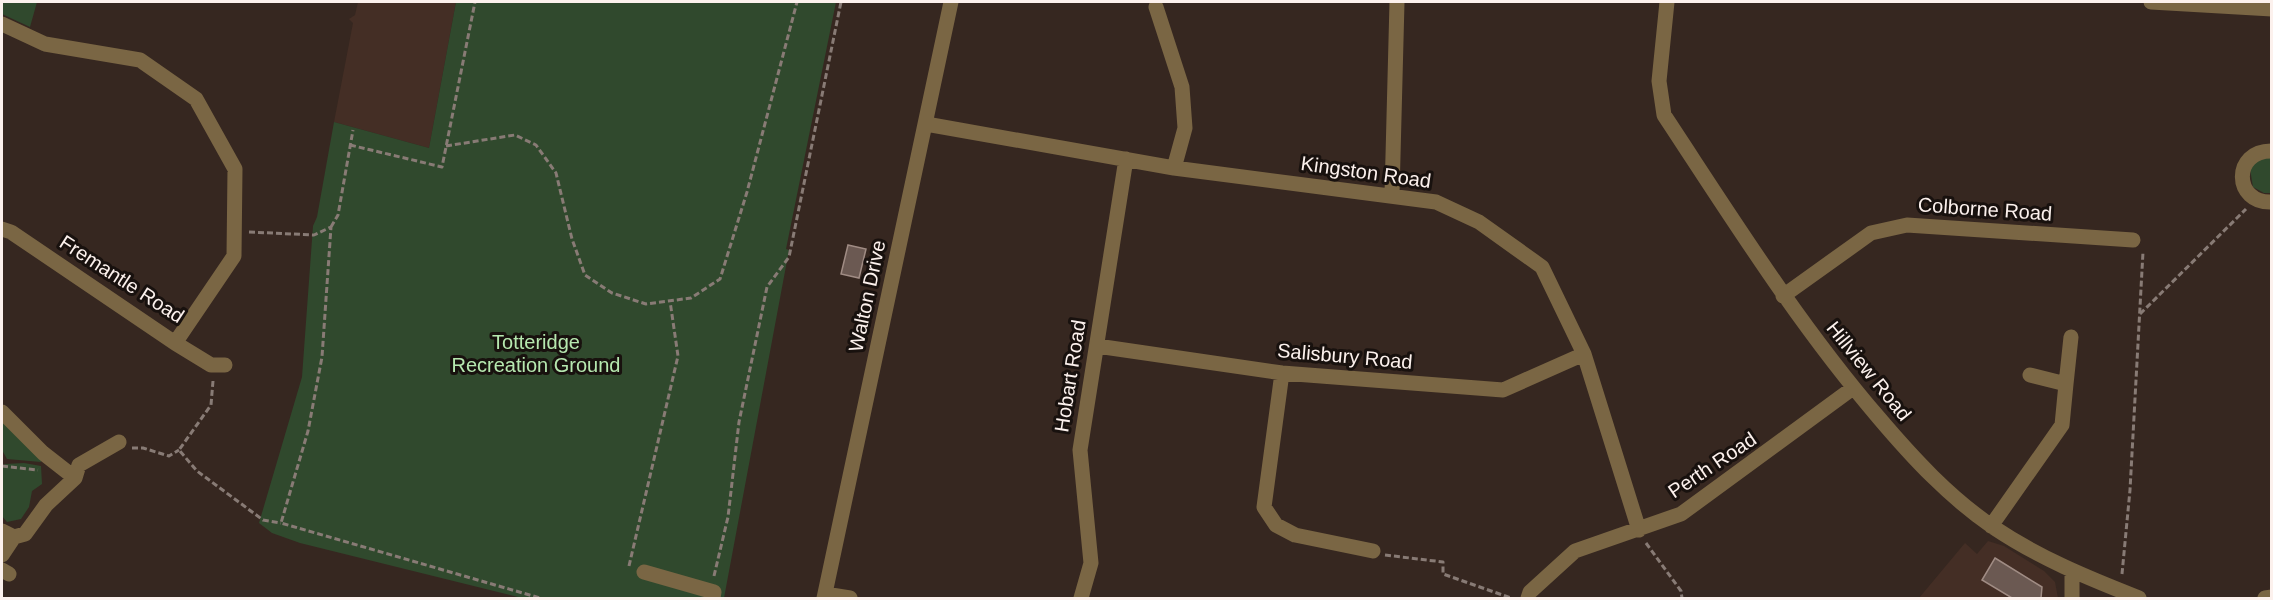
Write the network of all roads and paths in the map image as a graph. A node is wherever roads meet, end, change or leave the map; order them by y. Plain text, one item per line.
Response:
1 (475, 2) edge
2 (797, 2) edge
3 (841, 2) edge
4 (951, 2) edge
5 (1399, 2) edge
6 (1667, 2) edge
7 (2151, 2) edge
8 (1156, 7) dead end
9 (2271, 9) edge
10 (2, 24) edge
11 (926, 124) junction
12 (353, 130) dead end
13 (350, 145) junction
14 (446, 146) junction
15 (2271, 151) edge
16 (1126, 159) junction
17 (1174, 168) junction
18 (1392, 194) junction
19 (2264, 201) edge
20 (331, 227) junction
21 (2, 230) edge
22 (234, 231) junction
23 (2133, 240) joint
24 (1783, 296) junction
25 (670, 301) junction
26 (2140, 314) junction
27 (2071, 337) dead end
28 (175, 343) junction
29 (1097, 346) junction
30 (1584, 354) junction
31 (218, 365) joint
32 (1282, 373) junction
33 (2030, 375) dead end
34 (2066, 384) junction
35 (1854, 388) junction
36 (2, 412) edge
37 (123, 446) joint
38 (179, 450) junction
39 (75, 478) junction
40 (281, 523) junction
41 (1991, 525) junction
42 (1638, 530) junction
43 (8, 534) edge
44 (1373, 552) joint
45 (2, 555) edge
46 (644, 572) joint
47 (2072, 572) junction
48 (2121, 591) junction
49 (713, 595) edge
50 (824, 596) edge
51 (2271, 597) edge
52 (540, 598) edge
53 (850, 598) edge
54 (1081, 598) edge
55 (1511, 598) edge
56 (1528, 598) edge
57 (1682, 598) edge
58 (2072, 598) edge
59 (2139, 598) edge
60 (2265, 598) edge

1 - 14 path
2 - 25 path
3 - 49 path
4 - 11 street, Walton Drive
5 - 18 street
6 - 24 street, Hillview Road
7 - 9 street
8 - 17 street
10 - 22 street, Fremantle Road
11 - 16 street, Kingston Road
11 - 50 street, Walton Drive
12 - 13 path
13 - 14 path
13 - 20 path
14 - 25 path
15 - 19 street
16 - 17 street, Kingston Road
16 - 29 street, Hobart Road
17 - 18 street, Kingston Road
18 - 30 street, Kingston Road
19 - 26 path
20 - 22 path
20 - 40 path
21 - 28 street, Fremantle Road
22 - 28 street, Fremantle Road
23 - 24 street, Colborne Road
23 - 26 path
24 - 35 street, Hillview Road
25 - 46 path
26 - 48 path
27 - 34 street
28 - 31 street
29 - 32 street, Salisbury Road
29 - 54 street, Hobart Road
30 - 32 street, Salisbury Road
30 - 42 street, Kingston Road
31 - 38 path
32 - 44 street
33 - 34 street
34 - 41 street
35 - 41 street, Hillview Road
35 - 42 street, Perth Road
36 - 39 street
37 - 38 path
37 - 39 street
38 - 40 path
39 - 43 street
40 - 52 path
41 - 47 street, Hillview Road
42 - 56 street, Perth Road
42 - 57 path
43 - 45 street
44 - 55 path
46 - 49 street
47 - 48 street, Hillview Road
47 - 58 street
48 - 59 street, Hillview Road
50 - 53 street
51 - 60 street

